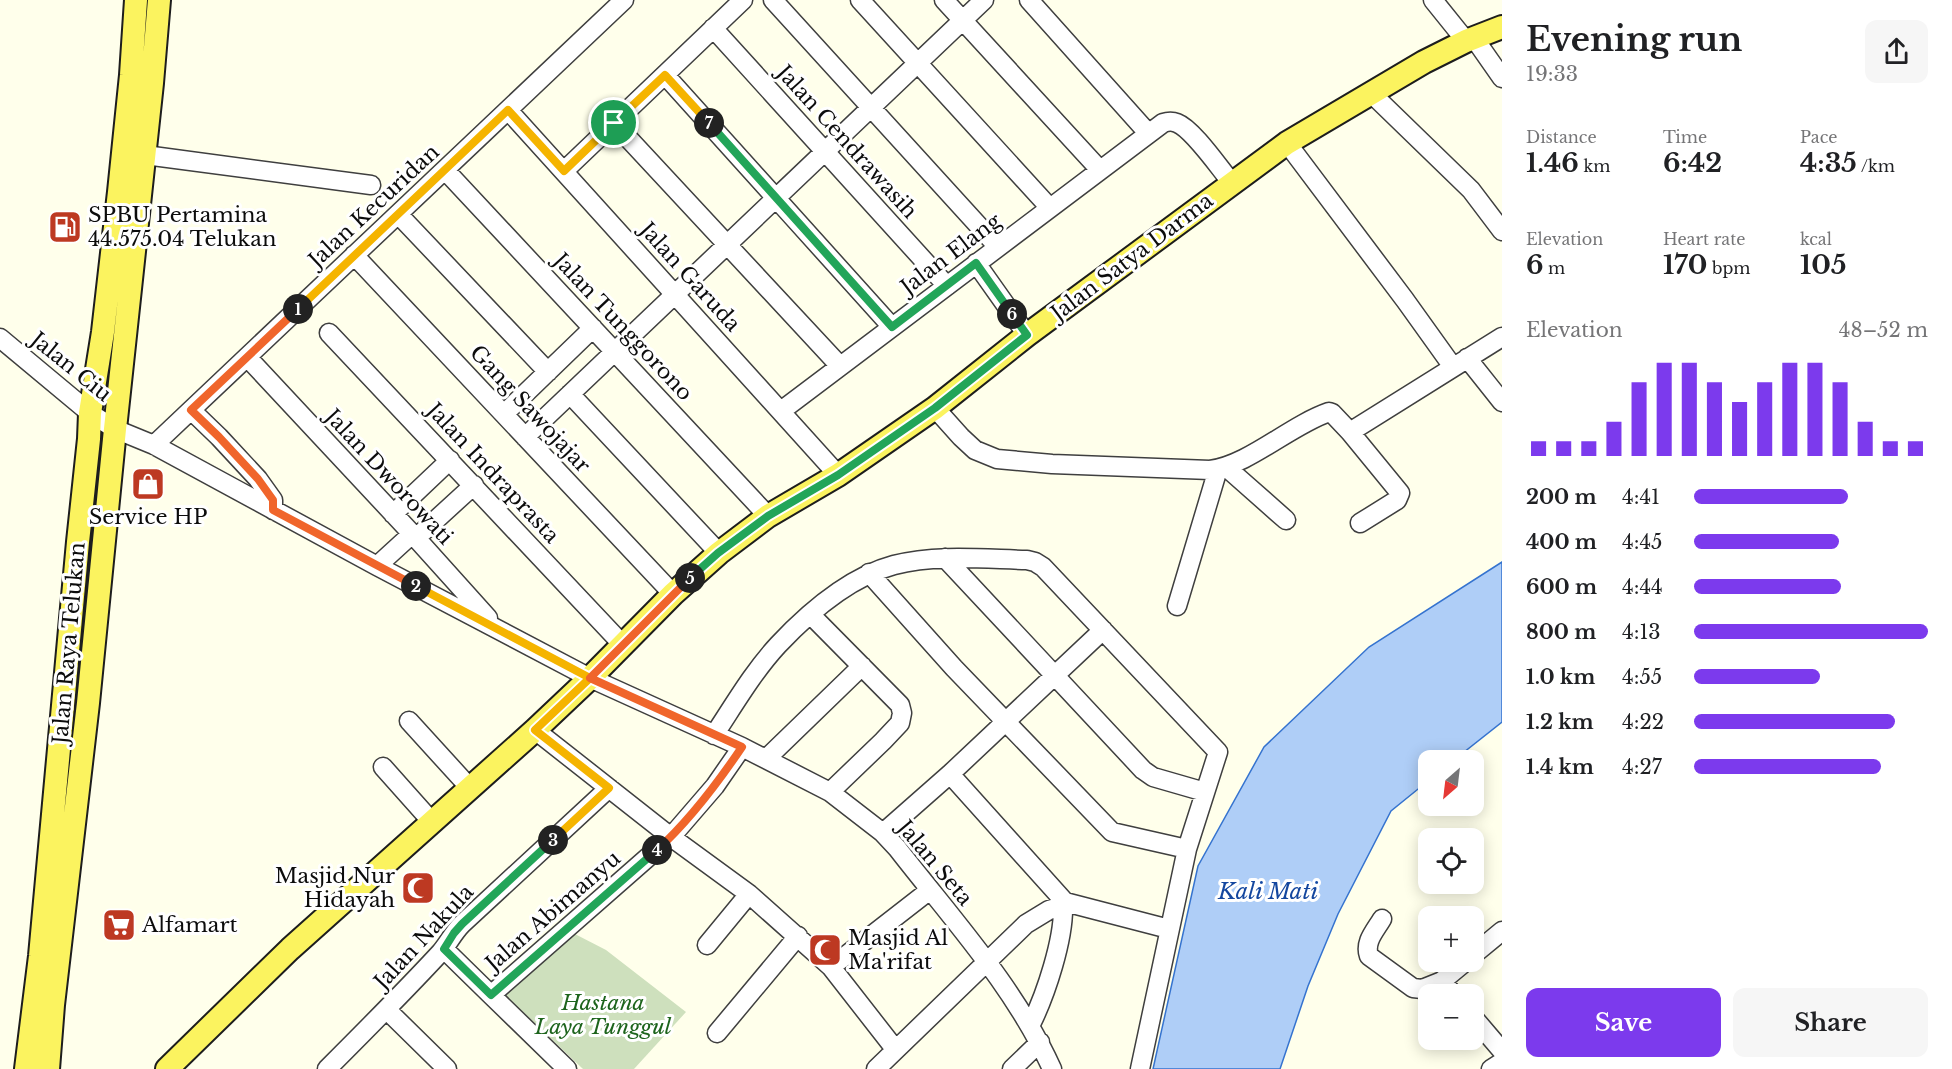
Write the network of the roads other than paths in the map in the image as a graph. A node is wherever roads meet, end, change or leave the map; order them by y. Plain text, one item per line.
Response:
1 (136, 0) edge
2 (159, 0) edge
3 (624, 0) edge
4 (773, 0) edge
5 (860, 0) edge
6 (944, 0) edge
7 (984, 0) edge
8 (1029, 0) edge
9 (1433, 0) edge
10 (732, 4) edge
11 (963, 20) junction
12 (1502, 27) edge
13 (713, 28) junction
14 (1470, 40) junction
15 (918, 63) junction
16 (665, 75) junction
17 (1502, 78) edge
18 (1371, 93) junction
19 (871, 108) junction
20 (508, 110) junction
21 (614, 123) junction
22 (1148, 133) junction
23 (1287, 143) junction
24 (825, 151) junction
25 (145, 154) junction
26 (445, 170) junction
27 (1100, 170) junction
28 (564, 171) junction
29 (1232, 183) junction
30 (371, 185) dead end
31 (776, 198) junction
32 (1050, 208) junction
33 (398, 214) junction
34 (1502, 231) edge
35 (727, 244) junction
36 (998, 247) junction
37 (354, 255) junction
38 (976, 263) junction
39 (947, 286) junction
40 (675, 294) junction
41 (593, 327) junction
42 (892, 327) junction
43 (329, 333) dead end
44 (1027, 335) junction
45 (0, 338) edge
46 (1502, 338) edge
47 (615, 351) junction
48 (247, 357) junction
49 (1460, 362) junction
50 (840, 366) junction
51 (548, 372) junction
52 (570, 394) junction
53 (1502, 402) edge
54 (935, 408) junction
55 (191, 410) junction
56 (781, 411) junction
57 (90, 413) junction
58 (504, 414) junction
59 (115, 429) junction
60 (1350, 432) junction
61 (525, 437) junction
62 (154, 445) junction
63 (450, 460) junction
64 (1222, 468) junction
65 (838, 475) junction
66 (474, 485) junction
67 (273, 510) junction
68 (393, 514) junction
69 (768, 516) junction
70 (1286, 520) dead end
71 (1360, 523) dead end
72 (414, 536) junction
73 (718, 553) junction
74 (945, 558) junction
75 (377, 566) junction
76 (869, 573) junction
77 (673, 594) junction
78 (1177, 606) dead end
79 (811, 615) junction
80 (496, 628) junction
81 (1103, 630) junction
82 (623, 645) junction
83 (862, 666) junction
84 (1055, 675) junction
85 (590, 678) junction
86 (410, 721) dead end
87 (1006, 722) junction
88 (535, 730) junction
89 (714, 735) junction
90 (742, 747) junction
91 (766, 759) junction
92 (383, 767) dead end
93 (950, 774) junction
94 (470, 788) junction
95 (609, 788) junction
96 (830, 792) junction
97 (1205, 792) junction
98 (432, 822) junction
99 (883, 833) junction
100 (671, 837) junction
101 (1187, 849) junction
102 (930, 890) junction
103 (749, 894) junction
104 (1064, 904) junction
105 (1382, 919) dead end
106 (1168, 929) junction
107 (1502, 931) edge
108 (798, 936) junction
109 (707, 945) dead end
110 (1484, 946) edge
111 (444, 949) junction
112 (986, 961) junction
113 (831, 967) junction
114 (1418, 989) edge
115 (491, 995) junction
116 (387, 1010) junction
117 (1030, 1024) junction
118 (1484, 1030) edge
119 (717, 1033) dead end
120 (1040, 1042) junction
121 (895, 1049) junction
122 (1502, 1051) edge
123 (1502, 1062) edge
124 (26, 1069) edge
125 (48, 1069) edge
126 (167, 1069) edge
127 (327, 1069) edge
128 (447, 1069) edge
129 (567, 1069) edge
130 (876, 1069) edge
131 (1012, 1069) edge
132 (1052, 1069) edge
133 (1140, 1069) edge
134 (1491, 1069) edge

1 - 57 main road, Jalan Raya Telukan
2 - 25 main road, Jalan Raya Telukan
3 - 20 street, Jalan Kecuridan
4 - 19 street
5 - 15 street
6 - 11 street
7 - 11 street
8 - 22 street
9 - 14 street
10 - 13 street
11 - 15 street
11 - 27 street
12 - 14 main road, Jalan Satya Darma
13 - 16 street
13 - 24 street, Jalan Cendrawasih
14 - 17 street
14 - 18 main road, Jalan Satya Darma
15 - 19 street
15 - 32 street
16 - 21 street
16 - 31 street
18 - 23 main road, Jalan Satya Darma
18 - 34 street
19 - 24 street
19 - 36 street
20 - 26 street, Jalan Kecuridan
20 - 28 street, Jalan Garuda
21 - 28 street
21 - 35 street
22 - 27 street, Jalan Elang
22 - 29 street, Jalan Elang
23 - 29 main road, Jalan Satya Darma
23 - 49 street
24 - 31 street
24 - 39 street, Jalan Cendrawasih
25 - 30 street
25 - 59 main road, Jalan Raya Telukan
26 - 33 street, Jalan Kecuridan
26 - 41 street, Jalan Tunggorono
27 - 32 street, Jalan Elang
28 - 40 street, Jalan Garuda
29 - 44 main road, Jalan Satya Darma
31 - 35 street
31 - 42 street
32 - 36 street, Jalan Elang
33 - 37 street, Jalan Kecuridan
33 - 51 street
35 - 40 street
35 - 50 street
36 - 38 street, Jalan Elang
37 - 48 street, Jalan Kecuridan
37 - 58 street, Gang Sawojajar
38 - 39 street, Jalan Elang
38 - 44 street
39 - 42 street, Jalan Elang
40 - 47 street
40 - 56 street, Jalan Garuda
41 - 47 street, Jalan Tunggorono
41 - 51 street
42 - 50 street, Jalan Elang
43 - 63 street, Jalan Indraprasta
44 - 54 main road, Jalan Satya Darma
45 - 57 street, Jalan Ciu
46 - 49 street
47 - 52 street
47 - 69 street, Jalan Tunggorono
48 - 55 street, Jalan Kecuridan
48 - 68 street, Jalan Dworowati
49 - 53 street
49 - 60 street
50 - 56 street, Jalan Elang
51 - 58 street
52 - 61 street
52 - 73 street
54 - 64 street
54 - 65 main road, Jalan Satya Darma
55 - 62 street, Jalan Kecuridan
55 - 67 street
56 - 65 street, Jalan Garuda
57 - 59 street, Jalan Ciu
57 - 124 main road, Jalan Raya Telukan
58 - 61 street, Gang Sawojajar
59 - 62 street, Jalan Ciu
59 - 125 main road, Jalan Raya Telukan
60 - 64 street
60 - 71 street
61 - 77 street, Gang Sawojajar
62 - 67 street, Jalan Ciu
63 - 66 street, Jalan Indraprasta
63 - 68 street
64 - 70 street
64 - 78 street
65 - 69 main road, Jalan Satya Darma
66 - 72 street
66 - 82 street, Jalan Indraprasta
67 - 75 street, Jalan Ciu
68 - 72 street, Jalan Dworowati
69 - 73 main road, Jalan Satya Darma
72 - 75 street
72 - 80 street, Jalan Dworowati
73 - 77 main road, Jalan Satya Darma
74 - 76 street
74 - 81 street
74 - 84 street
75 - 80 street, Jalan Seta
76 - 79 street
76 - 87 street
77 - 82 main road, Jalan Satya Darma
79 - 83 street
79 - 89 street
80 - 85 street, Jalan Seta
81 - 84 street
81 - 97 street
82 - 85 main road, Jalan Satya Darma
83 - 91 street
83 - 96 street
84 - 87 street
84 - 97 street
85 - 88 main road, Jalan Satya Darma
85 - 89 street, Jalan Seta
86 - 94 street
87 - 93 street
87 - 101 street
88 - 94 main road, Jalan Satya Darma
88 - 95 street
89 - 90 street, Jalan Seta
90 - 91 street, Jalan Seta
90 - 100 street, Jalan Abimanyu
91 - 96 street, Jalan Seta
92 - 98 street
93 - 99 street
93 - 104 street
94 - 98 main road, Jalan Satya Darma
95 - 100 street
95 - 111 street, Jalan Nakula
96 - 99 street, Jalan Seta
97 - 101 street
98 - 126 main road, Jalan Satya Darma
99 - 102 street, Jalan Seta
100 - 103 street
100 - 115 street, Jalan Abimanyu
101 - 106 street
102 - 112 street, Jalan Seta
102 - 113 street
103 - 108 street
103 - 109 street
104 - 106 street
104 - 112 street
104 - 117 street
105 - 114 street
106 - 133 street
107 - 110 street
108 - 113 street
108 - 119 street
111 - 115 street
111 - 116 street, Jalan Nakula
112 - 117 street, Jalan Seta
112 - 121 street
113 - 121 street
115 - 129 street, Jalan Abimanyu
116 - 127 street, Jalan Nakula
116 - 128 street
117 - 120 street, Jalan Seta
118 - 122 street
120 - 131 street
120 - 132 street, Jalan Seta
121 - 130 street
123 - 134 street

